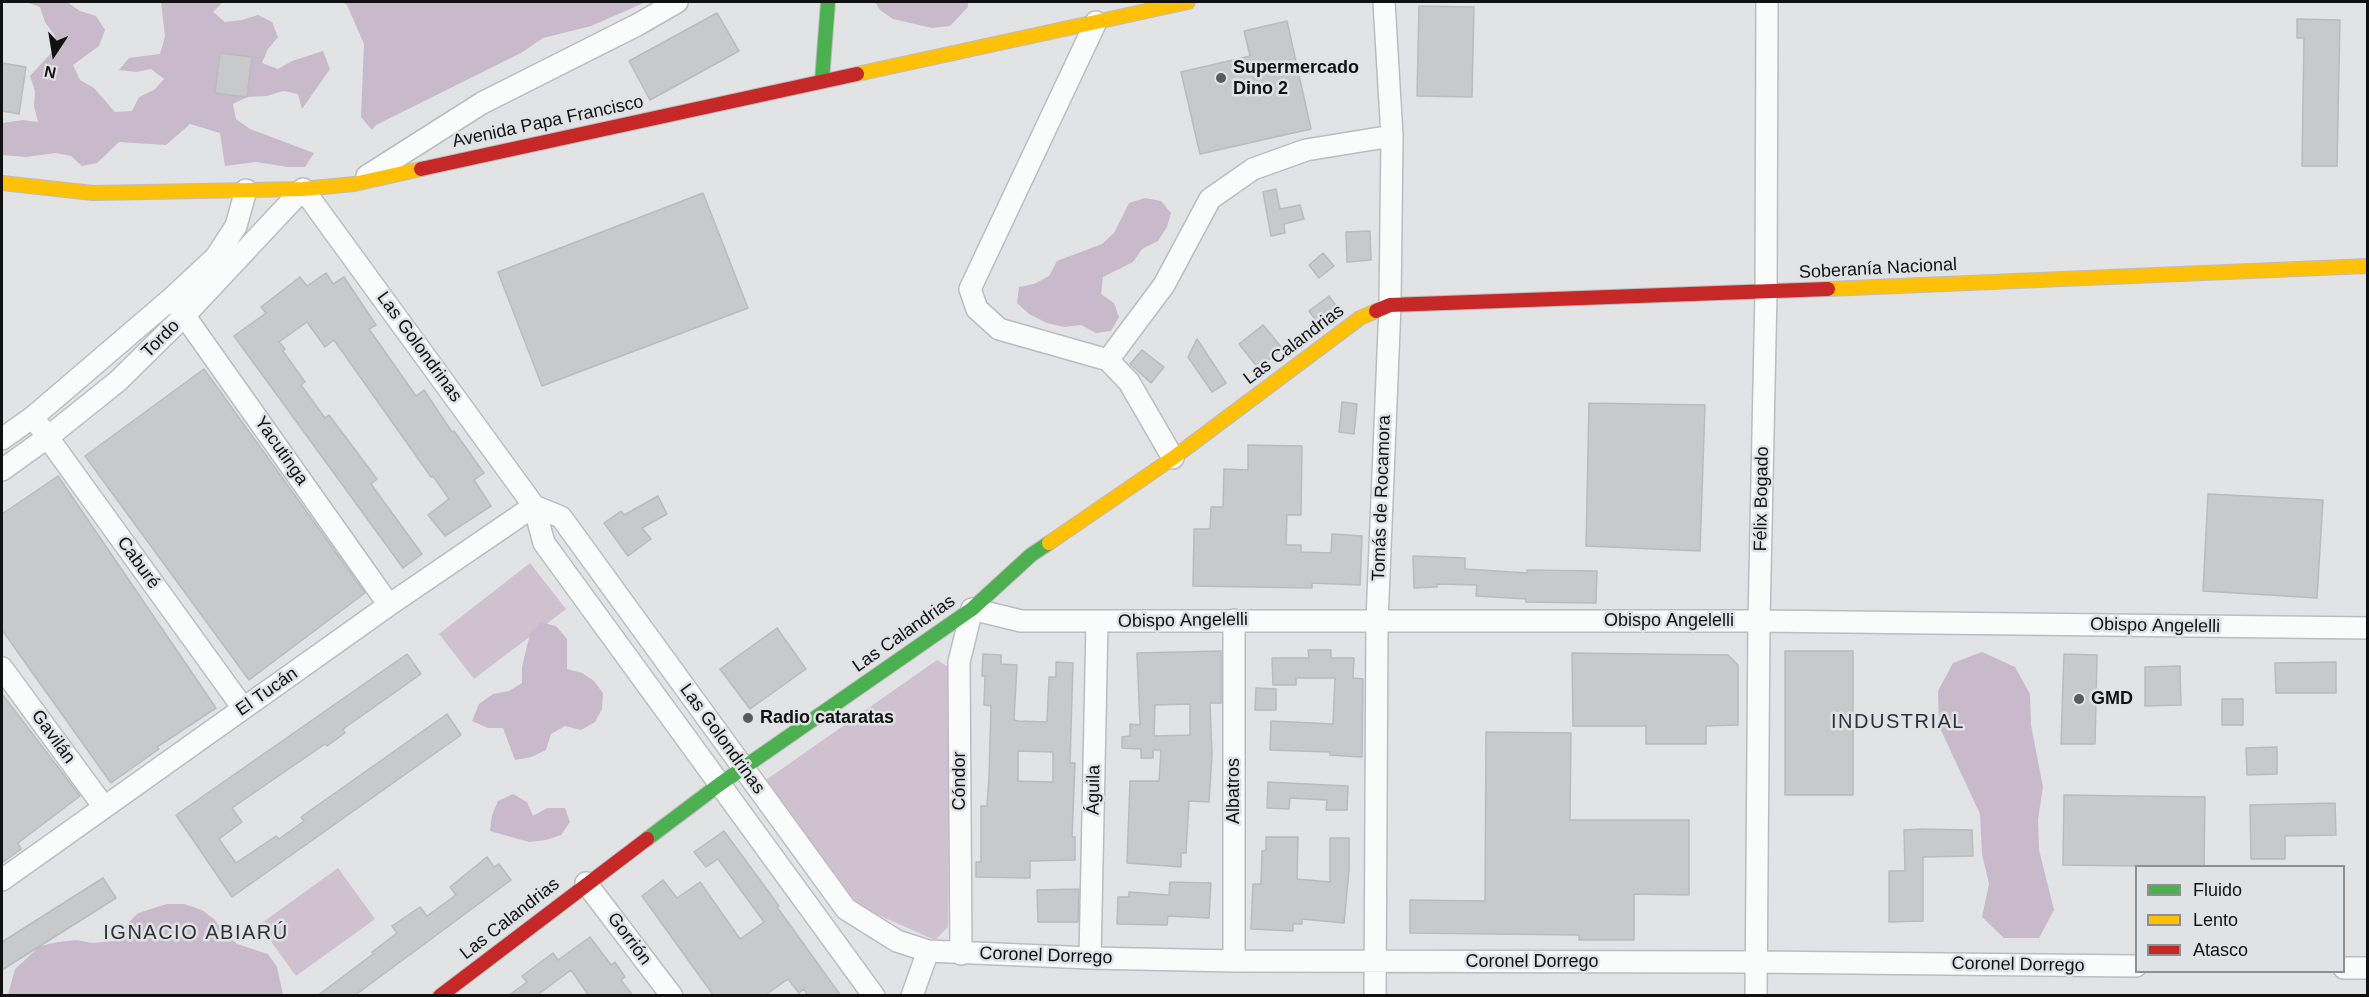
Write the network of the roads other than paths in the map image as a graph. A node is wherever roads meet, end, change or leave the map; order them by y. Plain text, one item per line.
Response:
1 (677, 2) edge
2 (828, 2) edge
3 (1121, 2) edge
4 (1188, 2) edge
5 (1384, 2) edge
6 (1767, 2) edge
7 (1096, 22) junction
8 (822, 80) junction
9 (1392, 136) junction
10 (2, 183) edge
11 (354, 184) junction
12 (303, 189) junction
13 (246, 190) junction
14 (2367, 266) edge
15 (1766, 292) junction
16 (1390, 305) junction
17 (178, 306) junction
18 (1108, 360) junction
19 (33, 417) junction
20 (48, 437) junction
21 (2, 439) edge
22 (1173, 458) junction
23 (2, 470) edge
24 (534, 506) junction
25 (389, 605) junction
26 (972, 609) junction
27 (1234, 620) junction
28 (1377, 621) junction
29 (1759, 621) junction
30 (1097, 622) junction
31 (2367, 628) edge
32 (2, 668) edge
33 (243, 708) junction
34 (744, 770) junction
35 (720, 784) junction
36 (104, 807) junction
37 (2, 880) edge
38 (586, 883) junction
39 (928, 951) junction
40 (960, 954) junction
41 (1090, 958) junction
42 (1234, 961) junction
43 (1756, 962) junction
44 (1375, 963) junction
45 (2135, 966) edge
46 (2345, 968) edge
47 (2367, 968) edge
48 (445, 994) edge
49 (672, 996) edge
50 (874, 996) edge
51 (912, 996) edge
52 (1375, 996) edge
53 (1756, 996) edge

1 - 11 street
2 - 8 street
3 - 7 street, Avenida Papa Francisco
4 - 7 street, Avenida Papa Francisco
5 - 9 street, Tomás de Rocamora
6 - 15 street, Félix Bogado
7 - 8 street, Avenida Papa Francisco
7 - 18 street
8 - 11 street, Avenida Papa Francisco
9 - 16 street, Tomás de Rocamora
9 - 18 street
10 - 13 street, Avenida Papa Francisco
11 - 12 street, Avenida Papa Francisco
12 - 13 street, Avenida Papa Francisco
12 - 17 street, Tordo
12 - 24 street, Las Golondrinas
13 - 17 street, Tordo
14 - 15 street, Soberanía Nacional
15 - 16 street, Soberanía Nacional
15 - 29 street, Félix Bogado
16 - 22 street, Las Calandrias
16 - 28 street, Tomás de Rocamora
17 - 19 street, Tordo
17 - 20 street, Tordo
17 - 25 street, Yacutinga
18 - 22 street
19 - 20 street, Caburé
19 - 21 street, Tordo
20 - 23 street, Tordo
20 - 33 street, Caburé
22 - 26 street, Las Calandrias
24 - 25 street, El Tucán
24 - 34 street, Las Golondrinas
24 - 35 street, Las Golondrinas
25 - 33 street, El Tucán
26 - 30 street, Obispo Angelelli
26 - 34 street, Las Calandrias
26 - 40 street, Cóndor
27 - 28 street, Obispo Angelelli
27 - 30 street, Obispo Angelelli
27 - 42 street, Albatros
28 - 29 street, Obispo Angelelli
28 - 44 street, Tomás de Rocamora
29 - 31 street, Obispo Angelelli
29 - 43 street, Félix Bogado
30 - 41 street, Águila
32 - 36 street, Gavilán
33 - 36 street, El Tucán
34 - 35 street, Las Calandrias
34 - 39 street, Las Golondrinas
35 - 38 street, Las Calandrias
35 - 50 street, Las Golondrinas
36 - 37 street, El Tucán
38 - 48 street, Las Calandrias
38 - 49 street, Gorrión
39 - 40 street, Coronel Dorrego
39 - 51 street
40 - 41 street, Coronel Dorrego
41 - 42 street, Coronel Dorrego
42 - 44 street, Coronel Dorrego
43 - 44 street, Coronel Dorrego
43 - 45 street, Coronel Dorrego
43 - 53 street, Félix Bogado
44 - 52 street, Tomás de Rocamora
46 - 47 street

